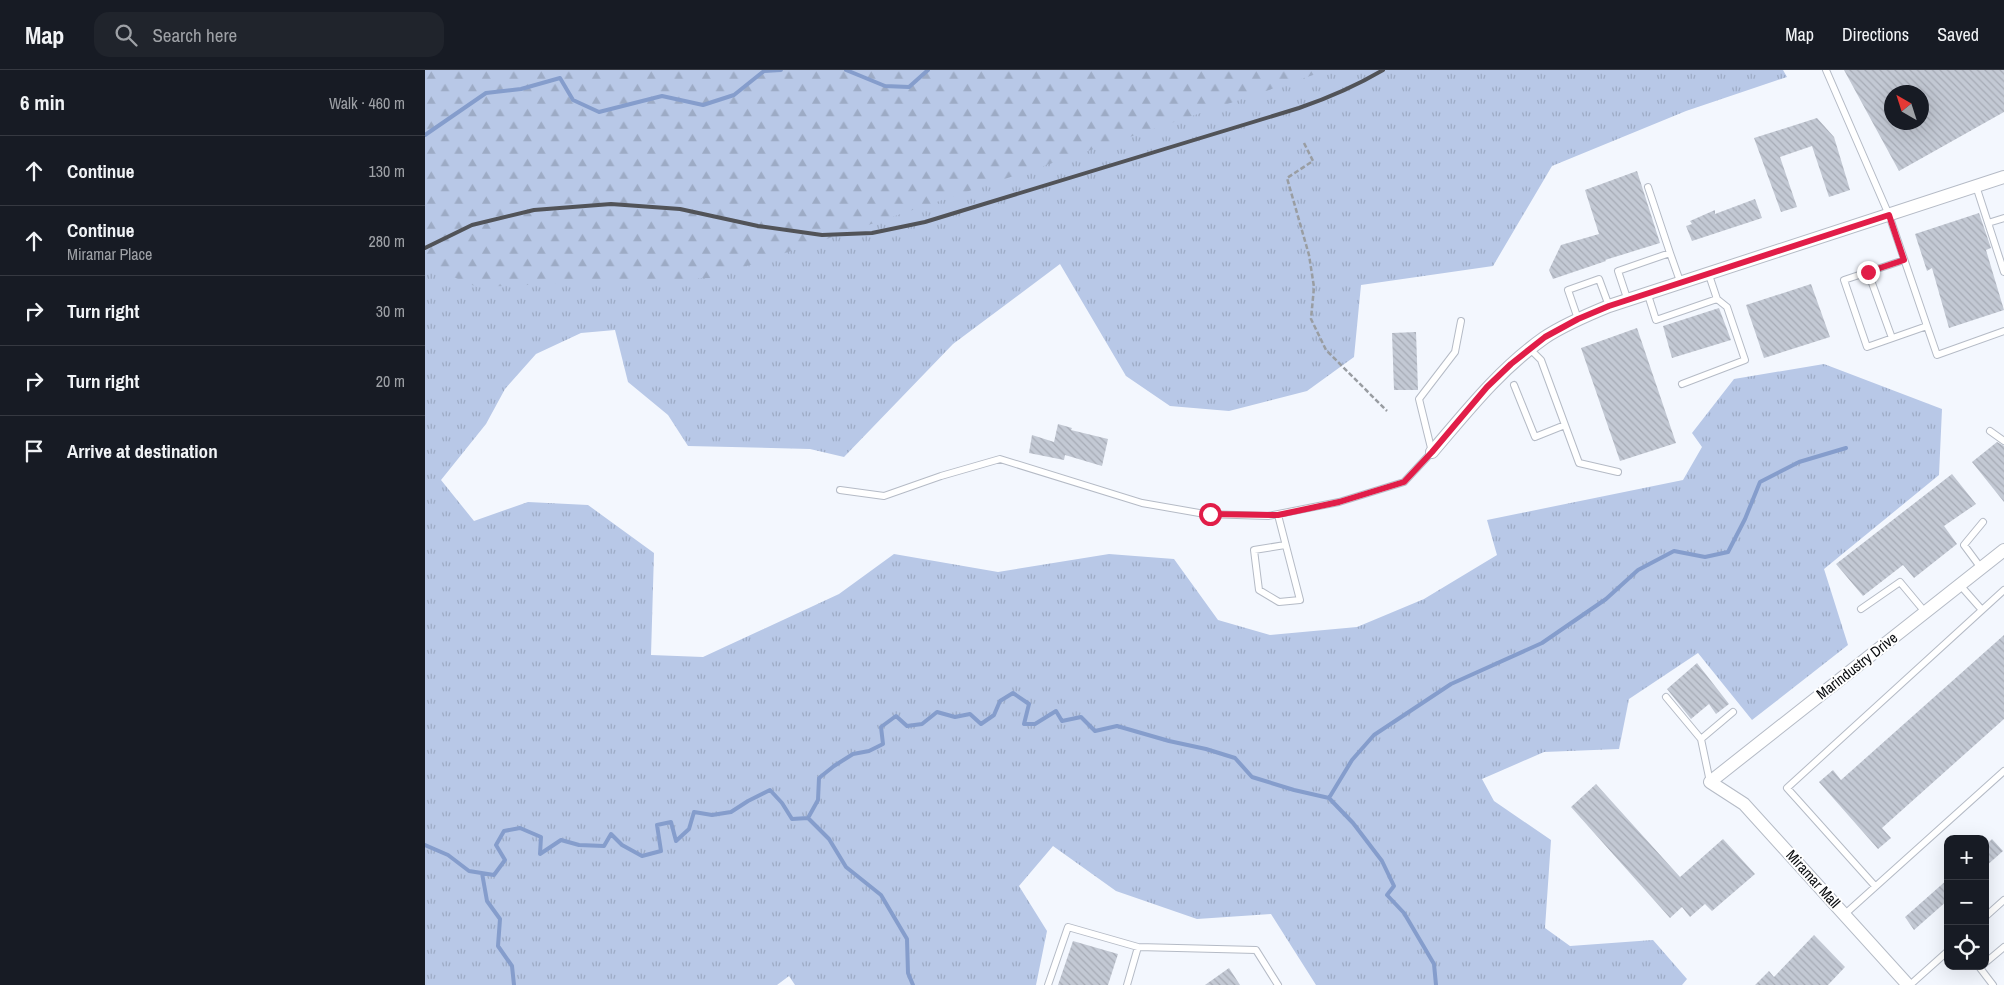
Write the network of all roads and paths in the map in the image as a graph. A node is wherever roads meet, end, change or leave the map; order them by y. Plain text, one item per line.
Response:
1 (1826, 70) edge
2 (1305, 143) dead end
3 (2004, 177) edge
4 (1976, 186) junction
5 (1648, 188) dead end
6 (1889, 215) junction
7 (2004, 218) edge
8 (1988, 223) junction
9 (1671, 253) junction
10 (1904, 260) junction
11 (1868, 272) junction
12 (2004, 272) edge
13 (1709, 275) junction
14 (1681, 284) junction
15 (1648, 295) junction
16 (1717, 299) junction
17 (1628, 301) junction
18 (1609, 306) junction
19 (1578, 319) junction
20 (1461, 321) dead end
21 (1927, 326) junction
22 (2004, 331) edge
23 (1892, 338) junction
24 (1530, 349) junction
25 (1681, 384) dead end
26 (1514, 385) dead end
27 (1387, 411) dead end
28 (1565, 425) junction
29 (1990, 431) dead end
30 (2004, 441) edge
31 (1432, 452) junction
32 (1618, 472) dead end
33 (840, 490) dead end
34 (1278, 515) junction
35 (1983, 522) dead end
36 (1285, 545) junction
37 (2004, 550) edge
38 (1981, 568) junction
39 (1960, 584) junction
40 (2004, 590) edge
41 (1861, 610) dead end
42 (1982, 610) junction
43 (1925, 612) junction
44 (1666, 697) dead end
45 (1733, 712) dead end
46 (1701, 739) junction
47 (2004, 771) edge
48 (1710, 782) junction
49 (1875, 886) junction
50 (2004, 900) edge
51 (1989, 913) edge
52 (1845, 914) junction
53 (1138, 947) junction
54 (2004, 947) edge
55 (1944, 954) edge
56 (1989, 960) edge
57 (1982, 970) edge
58 (1048, 985) edge
59 (1127, 985) edge
60 (1278, 985) edge
61 (1909, 985) edge
62 (1993, 985) edge

1 - 6 lane
2 - 27 path
3 - 4 street
4 - 6 street
4 - 8 lane
5 - 9 lane
6 - 10 lane
6 - 13 street
7 - 8 lane
8 - 12 lane
9 - 14 lane
9 - 17 lane
10 - 11 lane
10 - 21 lane
11 - 23 lane
11 - 23 lane
13 - 14 street
13 - 16 lane
14 - 15 street
15 - 16 lane
15 - 17 street
16 - 25 lane
17 - 18 street
18 - 19 street
18 - 19 lane
19 - 24 street
20 - 31 lane
21 - 22 lane
21 - 23 lane
24 - 28 lane
24 - 31 street
26 - 28 lane
28 - 32 lane
29 - 30 lane
31 - 34 lane
33 - 34 lane
34 - 36 lane
35 - 38 lane
36 - 36 lane
37 - 38 street, Marindustry Drive
38 - 39 street, Marindustry Drive
39 - 42 lane
39 - 43 street, Marindustry Drive
40 - 42 lane
41 - 43 lane
42 - 49 lane
43 - 48 street, Marindustry Drive
44 - 46 lane
45 - 46 lane
46 - 48 lane
47 - 49 lane
48 - 52 street, Miramar Mall
49 - 52 lane
50 - 51 lane
52 - 61 street, Miramar Mall
53 - 58 lane
53 - 59 lane
53 - 60 lane
54 - 56 lane
55 - 61 lane
57 - 62 lane

